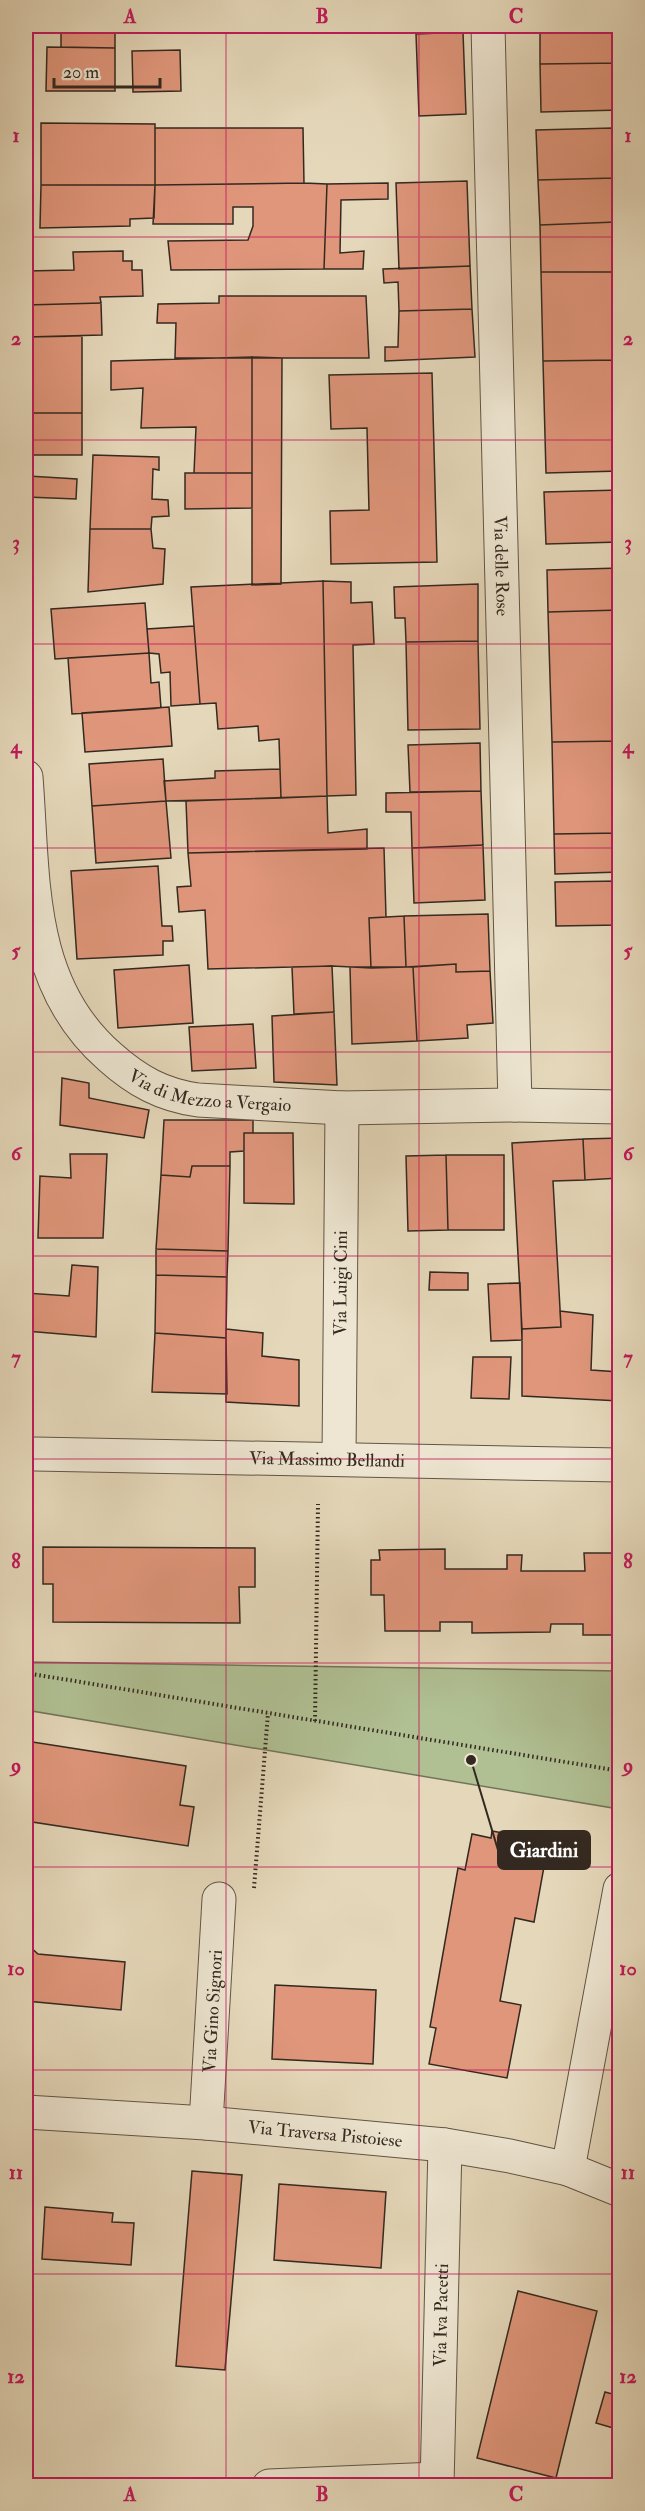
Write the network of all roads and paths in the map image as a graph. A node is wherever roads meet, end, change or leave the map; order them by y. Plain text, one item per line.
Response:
1 (488, 26) edge
2 (26, 777) edge
3 (515, 1105) junction
4 (620, 1107) edge
5 (342, 1108) junction
6 (35, 1454) dead end
7 (339, 1459) junction
8 (620, 1465) edge
9 (318, 1504) dead end
10 (26, 1673) edge
11 (268, 1713) junction
12 (315, 1720) junction
13 (620, 1771) edge
14 (620, 1889) edge
15 (253, 1893) dead end
16 (219, 1899) dead end
17 (26, 2112) edge
18 (206, 2123) junction
19 (445, 2145) junction
20 (568, 2169) junction
21 (620, 2190) edge
22 (437, 2482) edge
23 (268, 2486) edge

1 - 3 street, Via delle Rose
2 - 5 street, Via di Mezzo a Vergaio
3 - 4 street, Via di Mezzo a Vergaio
3 - 5 street, Via di Mezzo a Vergaio
5 - 7 street, Via Luigi Cini
6 - 7 street, Via Massimo Bellandi
7 - 8 street, Via Massimo Bellandi
9 - 12 path
10 - 11 path
11 - 12 path
11 - 15 path
12 - 13 path
14 - 20 street
16 - 18 street, Via Gino Signori
17 - 18 street, Via Traversa Pistoiese
18 - 19 street, Via Traversa Pistoiese
19 - 20 street, Via Traversa Pistoiese
19 - 22 street, Via Iva Pacetti
20 - 21 street, Via Traversa Pistoiese
22 - 23 street

